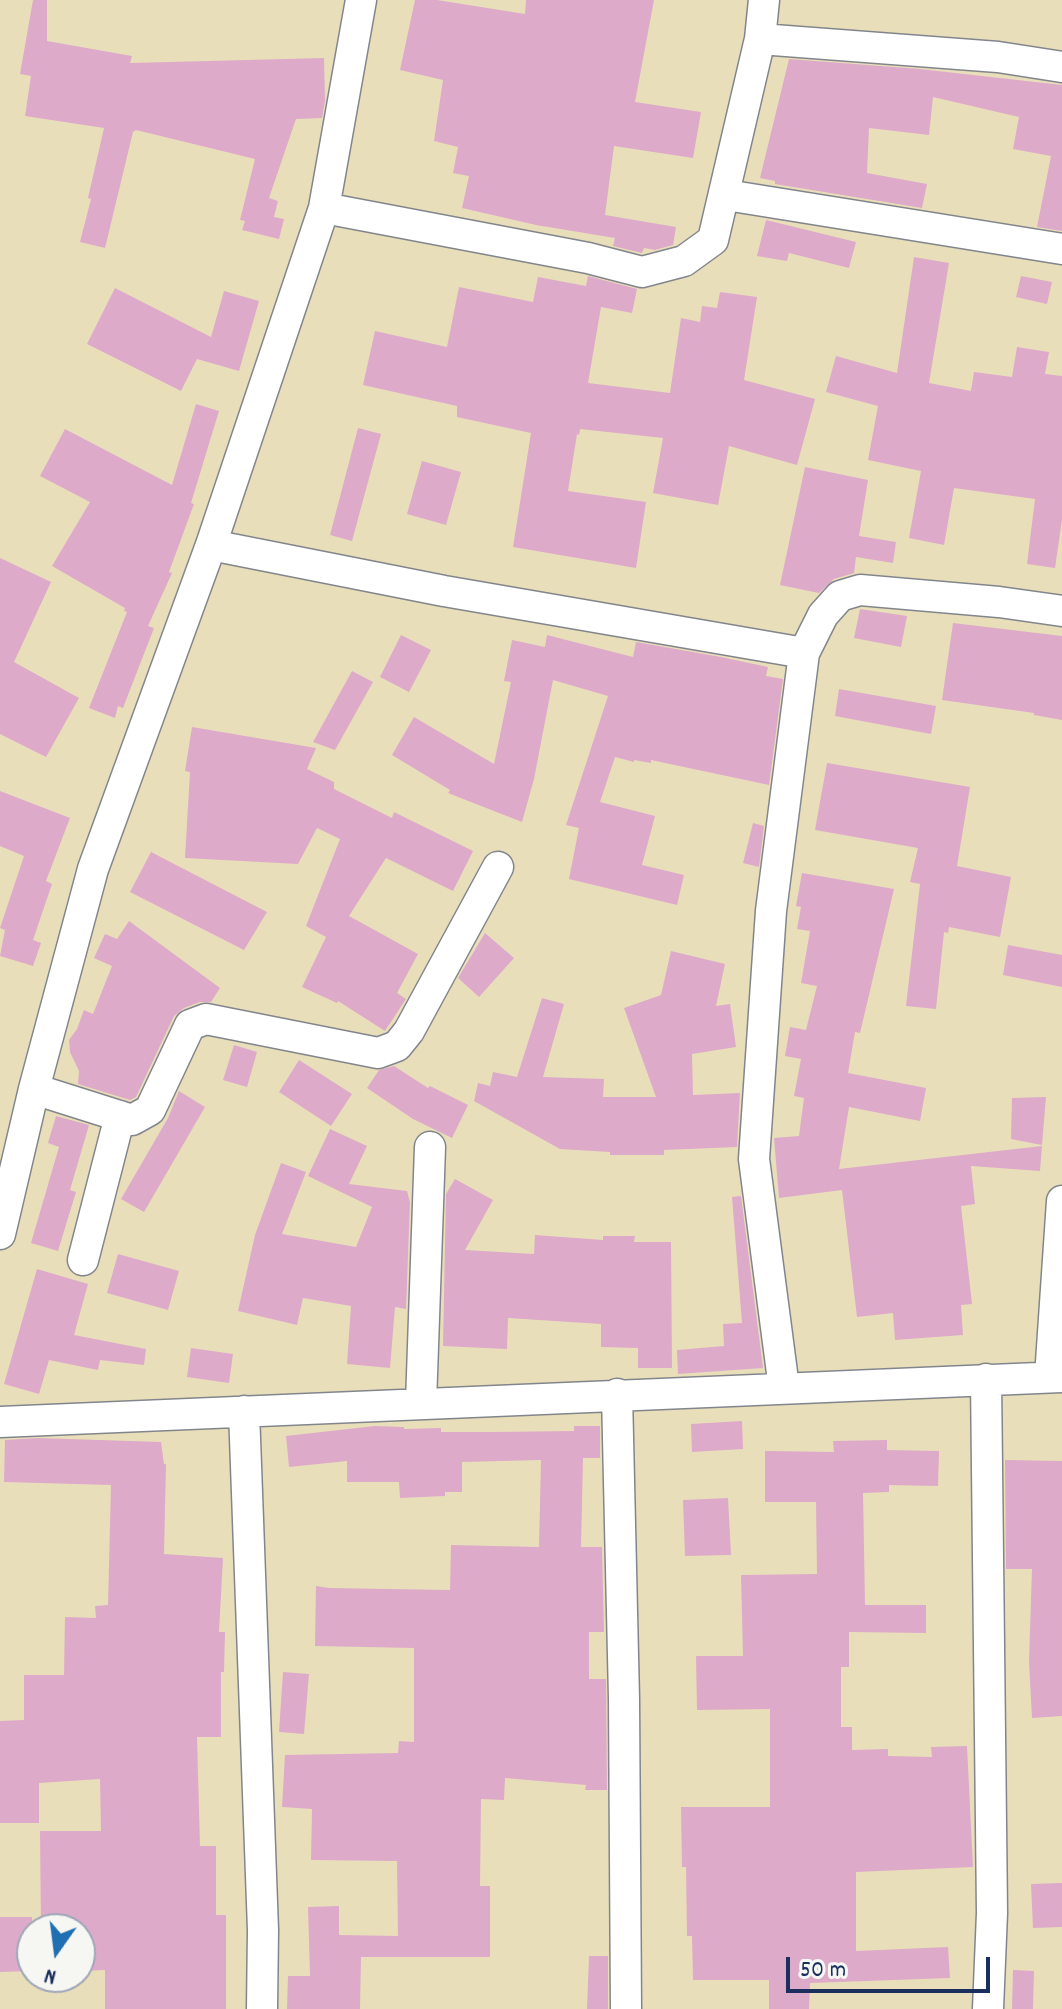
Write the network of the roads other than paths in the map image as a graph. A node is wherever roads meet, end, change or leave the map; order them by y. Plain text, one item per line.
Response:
1 (361, 0) edge
2 (764, 0) edge
3 (760, 39) junction
4 (1062, 67) edge
5 (726, 195) junction
6 (324, 208) junction
7 (1062, 249) edge
8 (211, 545) junction
9 (1062, 611) edge
10 (804, 653) junction
11 (498, 867) dead end
12 (34, 1089) junction
13 (120, 1116) junction
14 (430, 1147) dead end
15 (1062, 1201) edge
16 (0, 1234) edge
17 (83, 1260) dead end
18 (1056, 1377) edge
19 (986, 1379) junction
20 (784, 1388) junction
21 (617, 1394) junction
22 (421, 1403) junction
23 (244, 1411) junction
24 (0, 1422) edge
25 (262, 2009) edge
26 (626, 2009) edge
27 (988, 2009) edge

1 - 6 street
2 - 3 street
3 - 4 street
3 - 5 street
5 - 6 street
5 - 7 street
6 - 8 street
8 - 10 street
8 - 12 street
9 - 10 street
10 - 20 street
11 - 13 street
12 - 13 street
12 - 16 street
13 - 17 street
14 - 22 street
15 - 18 street
18 - 19 street
19 - 20 street
19 - 27 street
20 - 21 street
21 - 22 street
21 - 26 street
22 - 23 street
23 - 24 street
23 - 25 street

